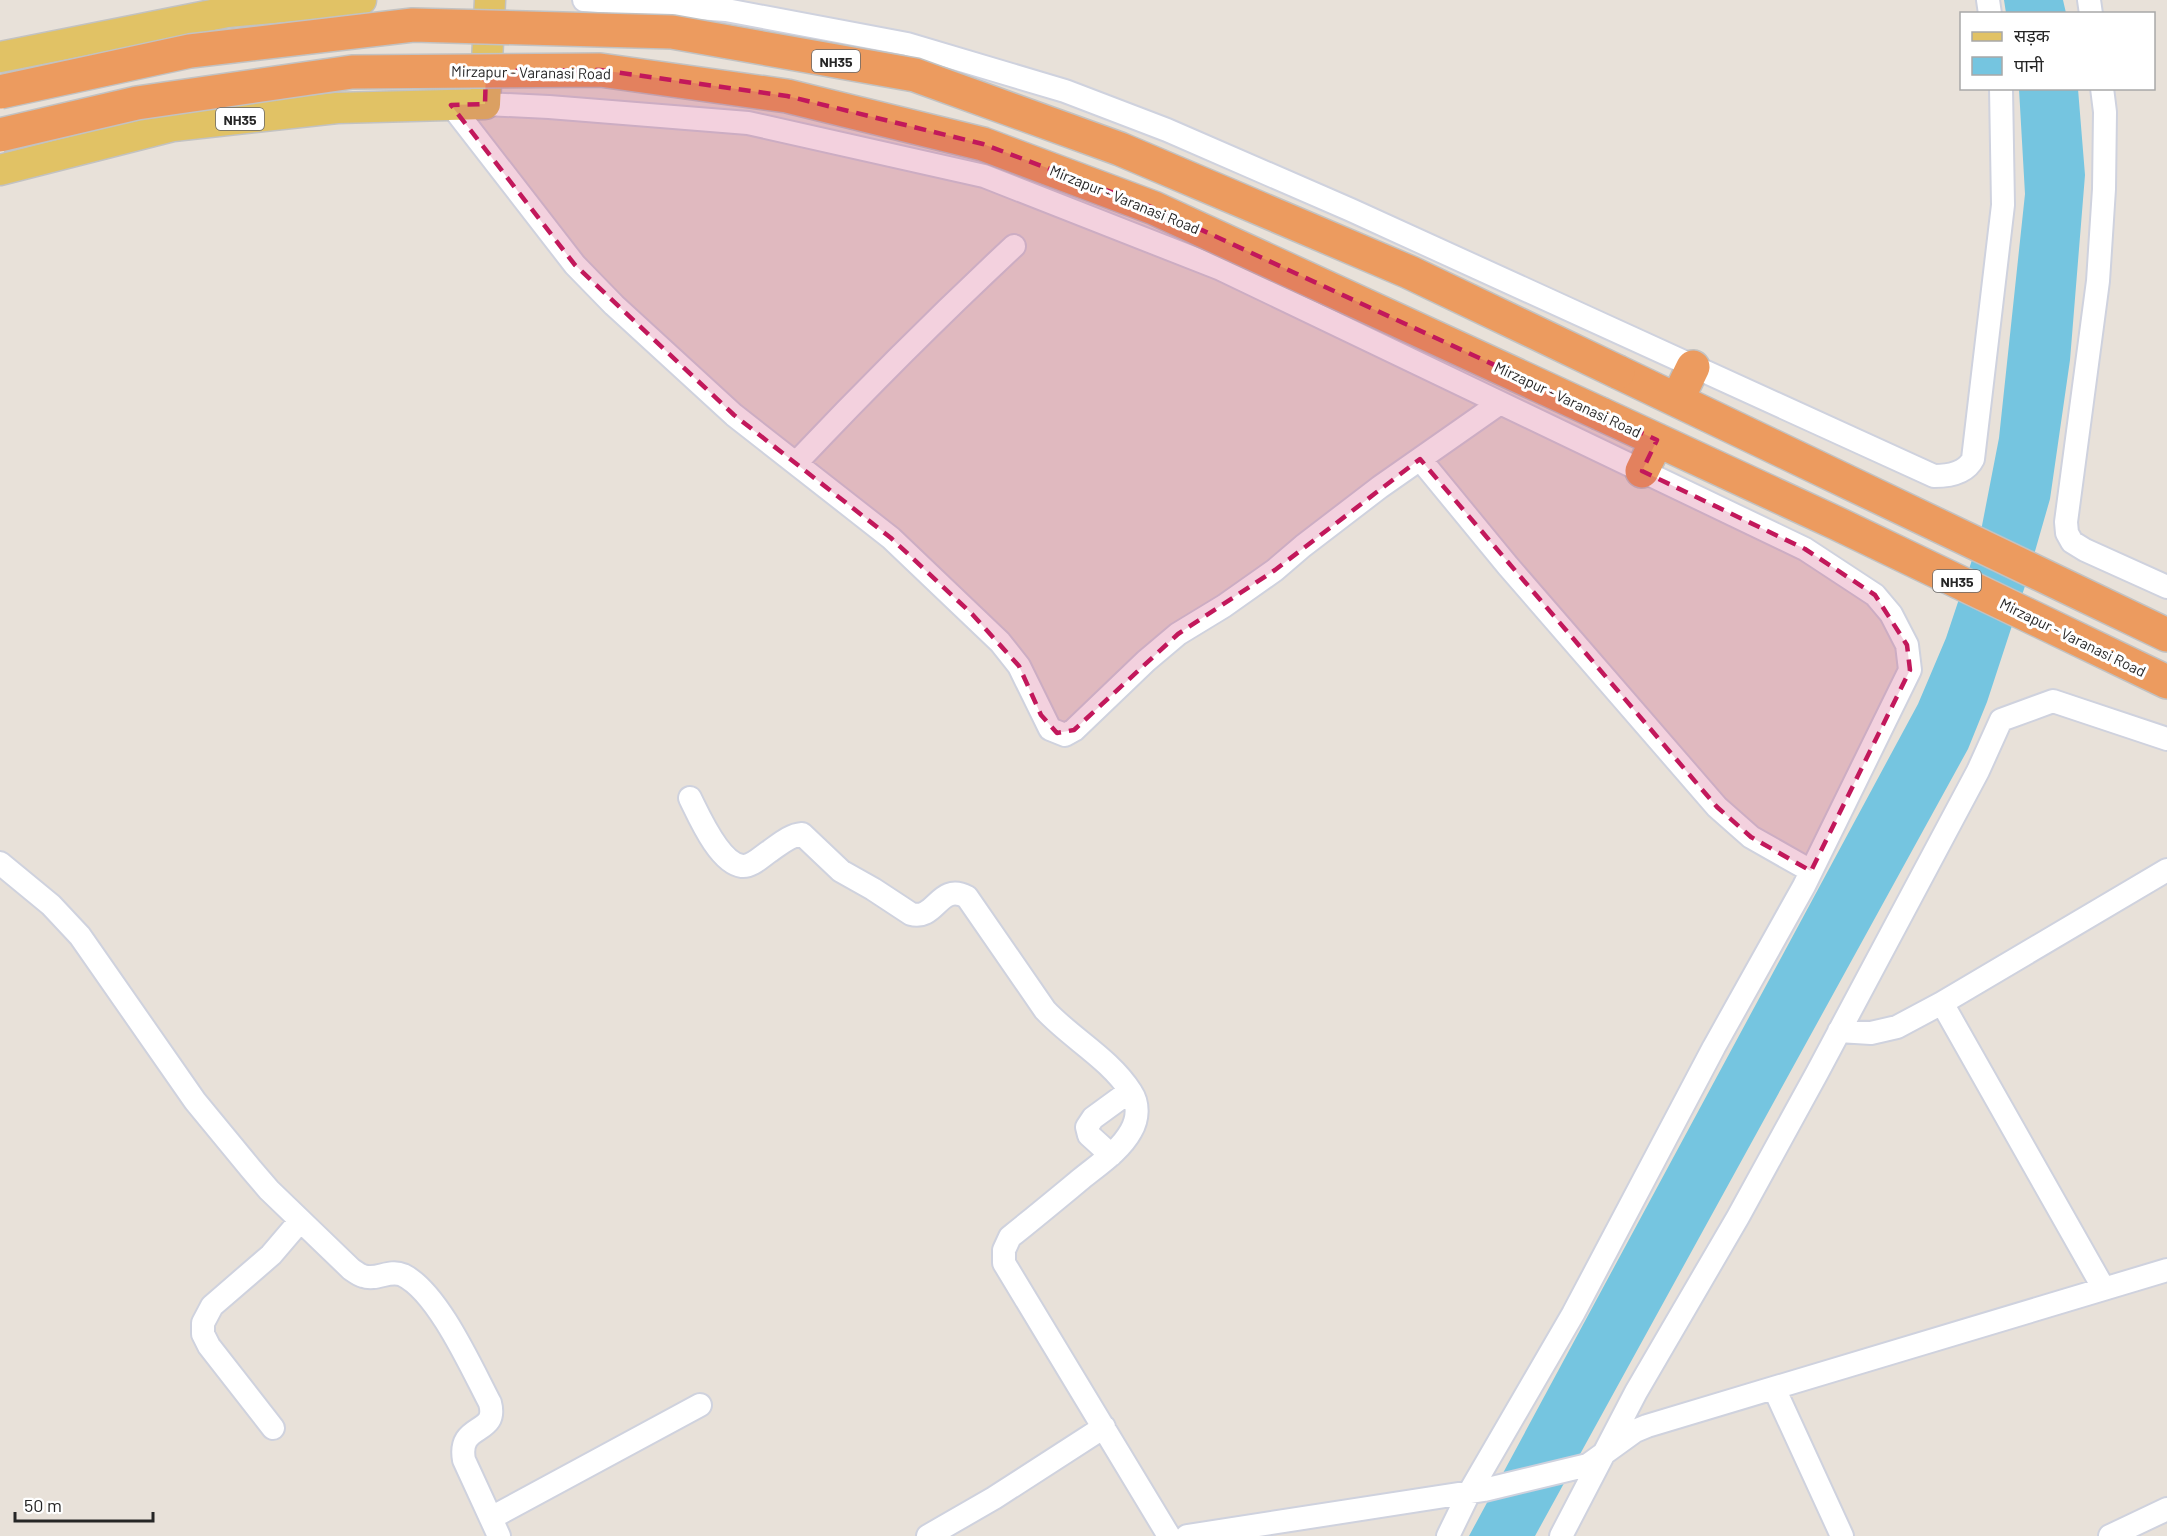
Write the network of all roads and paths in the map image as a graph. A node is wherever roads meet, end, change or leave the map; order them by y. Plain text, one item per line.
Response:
1 (257, 0) edge
2 (361, 0) edge
3 (490, 0) edge
4 (584, 0) edge
5 (226, 12) junction
6 (0, 57) edge
7 (2001, 90) edge
8 (2102, 90) edge
9 (0, 92) edge
10 (485, 104) junction
11 (451, 105) junction
12 (0, 135) edge
13 (0, 170) edge
14 (1014, 246) dead end
15 (1693, 367) junction
16 (1677, 400) junction
17 (1500, 403) junction
18 (1657, 440) junction
19 (1420, 459) junction
20 (796, 463) junction
21 (1642, 471) junction
22 (2167, 587) edge
23 (2167, 634) edge
24 (2167, 682) edge
25 (2167, 739) edge
26 (690, 798) dead end
27 (0, 863) edge
28 (2167, 870) edge
29 (1811, 871) junction
30 (1942, 1003) junction
31 (1839, 1031) junction
32 (1130, 1091) junction
33 (1111, 1155) junction
34 (300, 1221) junction
35 (2165, 1275) edge
36 (2104, 1289) junction
37 (1774, 1388) junction
38 (700, 1405) dead end
39 (1104, 1427) junction
40 (273, 1428) dead end
41 (1595, 1461) junction
42 (1477, 1492) junction
43 (2167, 1509) edge
44 (495, 1527) edge
45 (928, 1536) edge
46 (1169, 1536) edge
47 (1187, 1536) edge
48 (1448, 1536) edge
49 (1561, 1536) edge
50 (1842, 1536) edge
51 (2110, 1536) edge

1 - 5 main road
2 - 5 main road
3 - 10 main road
4 - 15 street
5 - 6 main road
7 - 15 street
8 - 22 street
9 - 16 highway, NH35, bridge
10 - 11 main road, NH35
10 - 17 street
11 - 13 main road, NH35
11 - 20 street
12 - 18 highway, Mirzapur - Varanasi Road / NH35, bridge
14 - 20 street
15 - 16 highway
16 - 23 highway, NH35
17 - 19 street
17 - 21 street
18 - 21 highway
18 - 24 highway, Mirzapur - Varanasi Road / NH35
19 - 20 street
19 - 29 street
21 - 29 street
25 - 31 street
26 - 32 street
27 - 34 street
28 - 30 street
29 - 42 street
30 - 31 street
30 - 36 street
31 - 41 street
32 - 33 street
32 - 33 street
33 - 39 street
34 - 40 street
34 - 44 street
35 - 36 street
36 - 37 street
37 - 41 street
37 - 50 street
38 - 44 street
39 - 45 street
39 - 46 street
41 - 42 street
41 - 49 street
42 - 47 street
42 - 48 street
43 - 51 street

